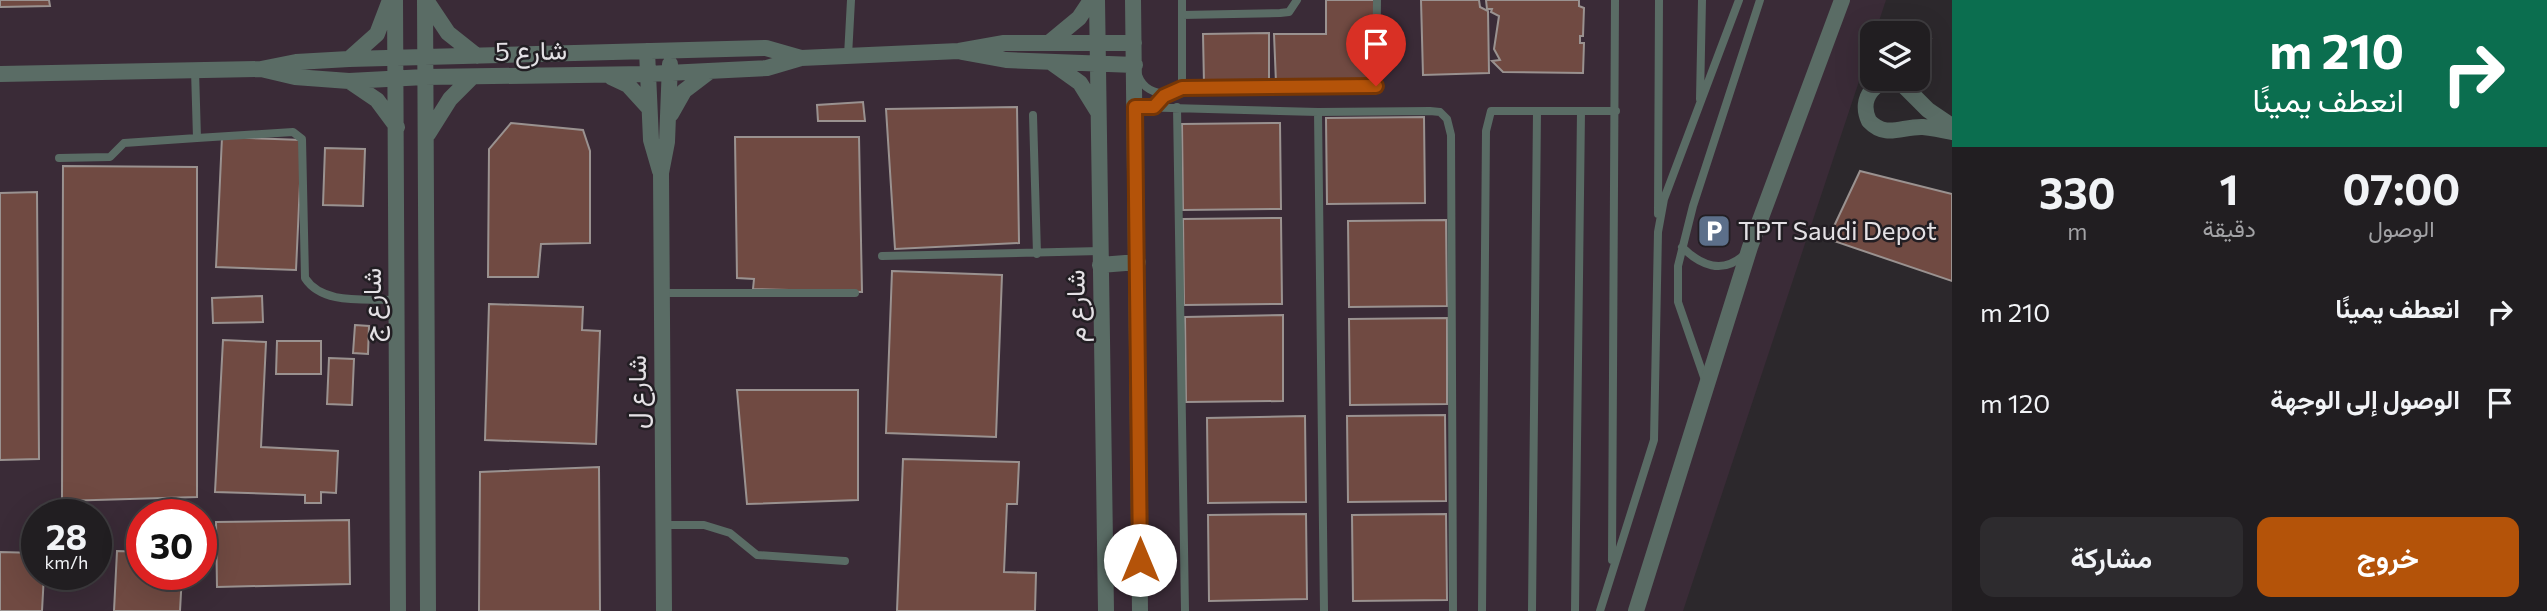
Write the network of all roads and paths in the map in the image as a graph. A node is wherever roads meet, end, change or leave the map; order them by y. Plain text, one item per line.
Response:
1 (393, 0) edge
2 (426, 0) edge
3 (851, 0) edge
4 (1091, 0) edge
5 (1097, 0) edge
6 (1133, 0) edge
7 (1182, 0) edge
8 (1297, 0) edge
9 (1377, 0) edge
10 (1615, 0) edge
11 (1659, 0) edge
12 (1702, 0) edge
13 (1739, 0) edge
14 (1760, 0) edge
15 (1842, 0) edge
16 (1182, 15) junction
17 (1050, 42) junction
18 (1097, 42) junction
19 (1134, 43) junction
20 (647, 51) junction
21 (671, 51) junction
22 (959, 51) junction
23 (477, 56) junction
24 (848, 56) junction
25 (425, 57) junction
26 (397, 58) junction
27 (802, 58) junction
28 (348, 59) junction
29 (1050, 62) junction
30 (1098, 64) junction
31 (1135, 65) junction
32 (261, 69) junction
33 (195, 70) junction
34 (710, 71) junction
35 (0, 74) edge
36 (598, 74) junction
37 (647, 74) junction
38 (669, 74) junction
39 (425, 77) junction
40 (472, 77) junction
41 (397, 79) junction
42 (349, 81) junction
43 (1182, 88) junction
44 (1168, 94) junction
45 (1700, 105) junction
46 (1135, 107) junction
47 (1154, 107) junction
48 (1177, 107) junction
49 (649, 108) junction
50 (1537, 111) junction
51 (1581, 111) junction
52 (1616, 111) junction
53 (1318, 112) junction
54 (1099, 114) junction
55 (1032, 115) dead end
56 (668, 119) junction
57 (1952, 126) edge
58 (397, 127) junction
59 (1952, 132) edge
60 (427, 136) junction
61 (197, 138) junction
62 (59, 158) dead end
63 (661, 173) junction
64 (1658, 232) junction
65 (1682, 247) junction
66 (1750, 247) junction
67 (1037, 254) junction
68 (882, 256) dead end
69 (1100, 258) junction
70 (1138, 262) junction
71 (661, 293) junction
72 (855, 293) dead end
73 (397, 300) junction
74 (427, 301) junction
75 (1706, 383) junction
76 (426, 503) junction
77 (396, 504) junction
78 (662, 525) junction
79 (845, 561) dead end
80 (1612, 569) junction
81 (398, 611) edge
82 (428, 611) edge
83 (664, 611) edge
84 (1106, 611) edge
85 (1140, 611) edge
86 (1185, 611) edge
87 (1324, 611) edge
88 (1453, 611) edge
89 (1482, 611) edge
90 (1532, 611) edge
91 (1575, 611) edge
92 (1600, 611) edge
93 (1636, 611) edge

1 - 26 street, شارع ج
1 - 28 street
2 - 23 street
2 - 25 street
3 - 24 lane
4 - 17 street
5 - 18 street, شارع م
6 - 19 street
7 - 16 lane
8 - 16 lane
9 - 43 lane
10 - 52 lane
11 - 64 lane
12 - 45 lane
13 - 45 lane
14 - 65 lane
15 - 66 street
16 - 43 lane
17 - 18 street, شارع 5
17 - 22 street, شارع 5
18 - 19 street, شارع 5
18 - 30 street, شارع م
19 - 31 street
20 - 21 street, شارع 5
20 - 23 street, شارع 5
20 - 37 street, شارع ل
21 - 27 street, شارع 5
21 - 38 street, شارع ل
22 - 24 street, شارع 5
22 - 29 street, شارع 5
23 - 25 street, شارع 5
24 - 27 street, شارع 5
25 - 26 street, شارع 5
25 - 39 street
26 - 28 street, شارع 5
26 - 41 street, شارع ج
27 - 34 street, شارع 5
28 - 32 street, شارع 5
29 - 30 street, شارع 5
29 - 54 street
30 - 31 street, شارع 5
30 - 54 street, شارع م
31 - 44 lane
31 - 46 street
32 - 33 street, شارع 5
32 - 42 street, شارع 5
33 - 35 street, شارع 5
33 - 61 lane
34 - 38 street, شارع 5
34 - 56 street
36 - 37 street, شارع 5
36 - 40 street, شارع 5
36 - 49 street
37 - 38 street, شارع 5
37 - 49 street, شارع ل
38 - 56 street, شارع ل
39 - 40 street, شارع 5
39 - 41 street, شارع 5
39 - 60 street
40 - 60 street
41 - 42 street, شارع 5
41 - 58 street, شارع ج
42 - 58 street
43 - 44 lane
44 - 47 lane
45 - 64 lane
46 - 47 lane
46 - 70 street
47 - 48 lane
48 - 53 lane
48 - 86 lane
49 - 63 street, شارع ل
50 - 51 lane
50 - 89 lane
50 - 90 lane
51 - 52 lane
51 - 91 lane
52 - 80 lane
53 - 87 lane
53 - 88 lane
54 - 69 street, شارع م
55 - 67 lane
56 - 63 street, شارع ل
57 - 59 street
58 - 73 street, شارع ج
60 - 74 street
61 - 62 lane
61 - 73 lane
63 - 71 street, شارع ل
64 - 80 lane
65 - 66 lane
65 - 75 lane
66 - 75 street
67 - 68 lane
67 - 69 lane
69 - 70 street
69 - 84 street, شارع م
70 - 85 street
71 - 72 lane
71 - 78 street, شارع ل
73 - 74 street
73 - 77 street, شارع ج
74 - 76 street
75 - 93 street
76 - 77 street
76 - 82 street
77 - 81 street, شارع ج
78 - 79 lane
78 - 83 street, شارع ل
80 - 92 lane

